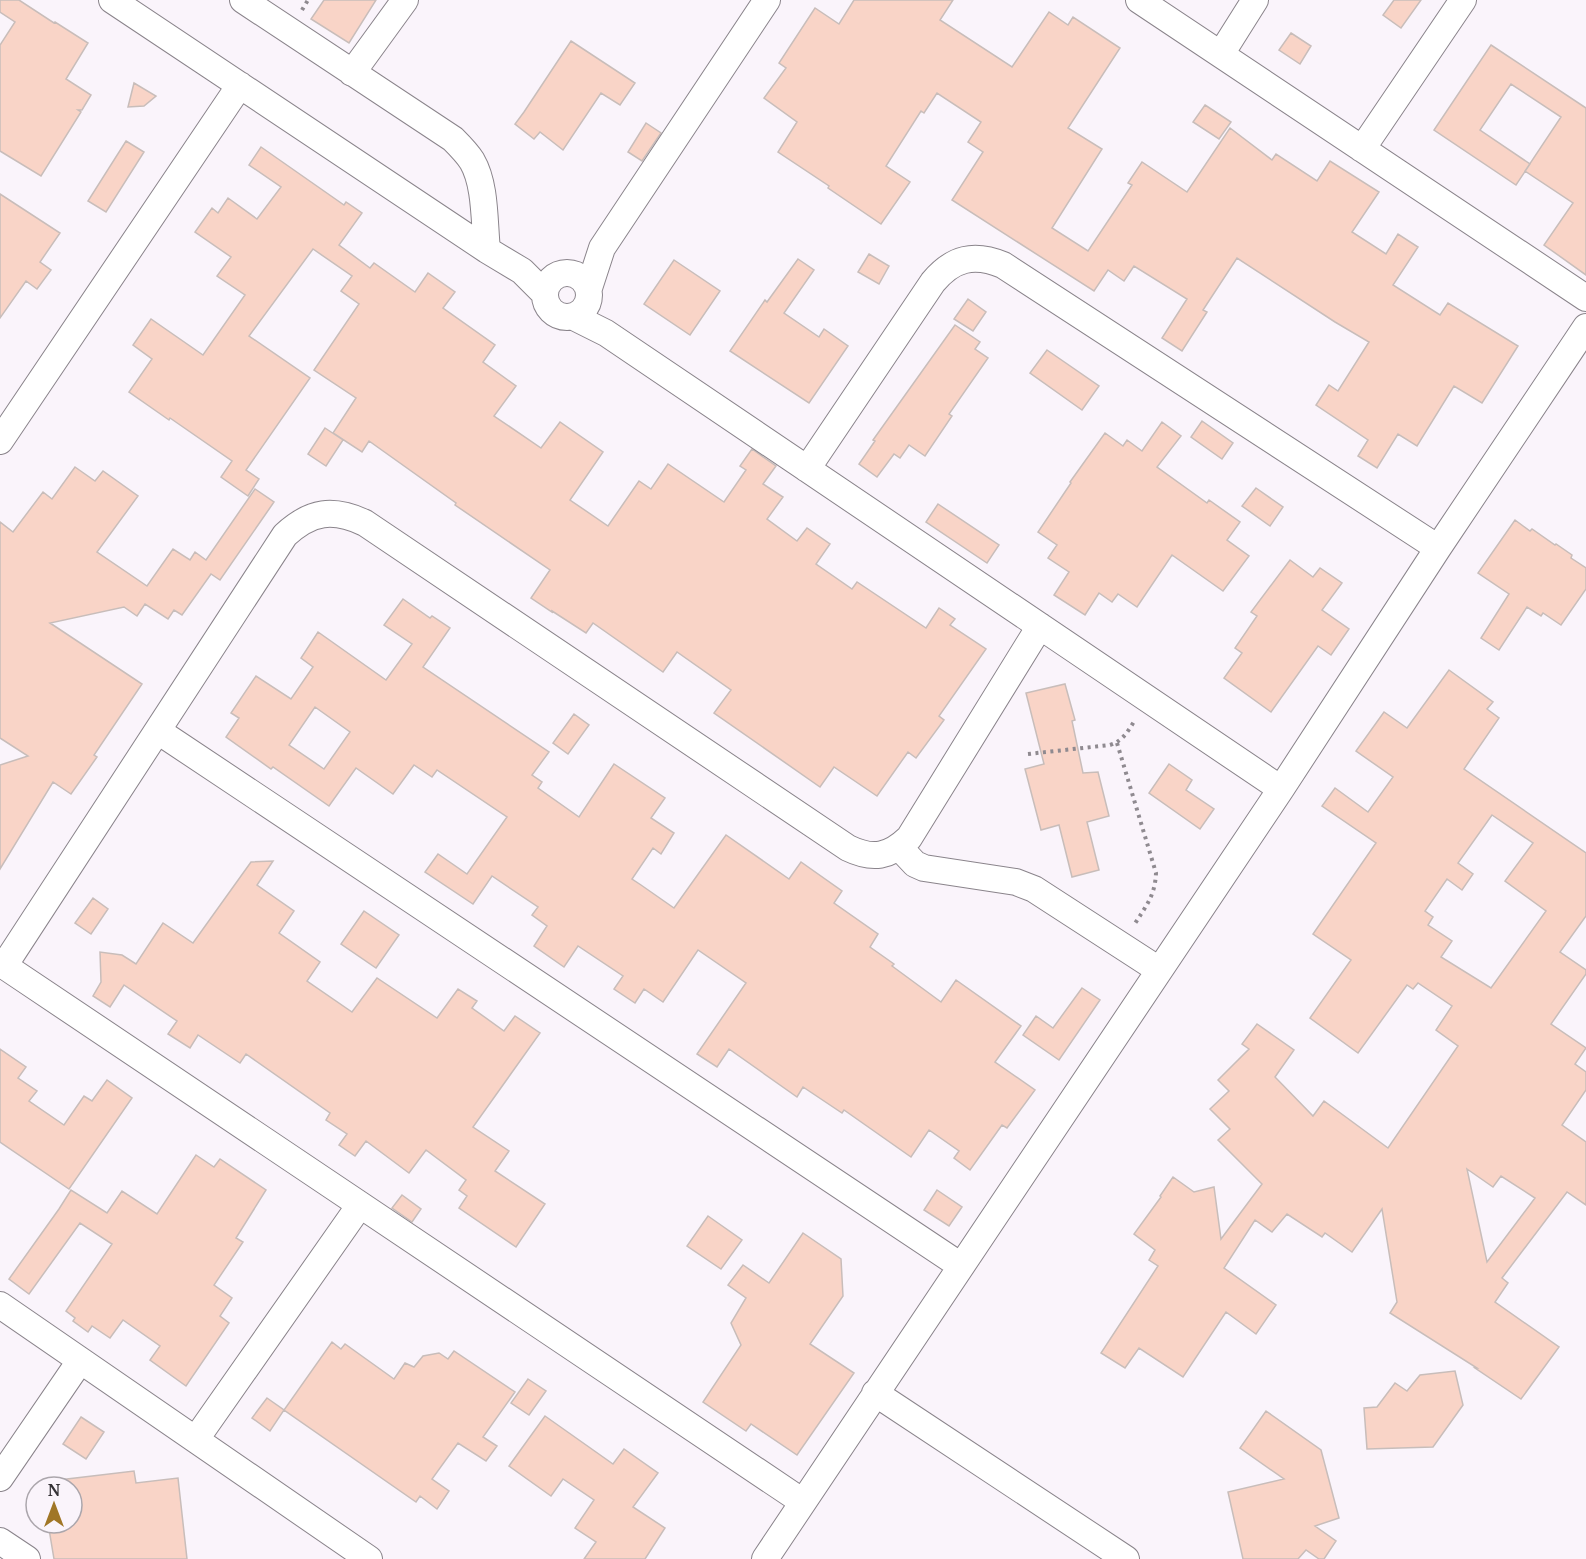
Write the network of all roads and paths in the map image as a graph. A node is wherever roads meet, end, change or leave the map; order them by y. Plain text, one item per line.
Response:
1 (112, 0) edge
2 (243, 0) edge
3 (405, 0) edge
4 (767, 0) edge
5 (1139, 0) edge
6 (1255, 0) edge
7 (1463, 0) edge
8 (1221, 54) junction
9 (352, 73) junction
10 (240, 85) junction
11 (1362, 149) junction
12 (487, 250) junction
13 (570, 292) junction
14 (1586, 298) edge
15 (1586, 327) edge
16 (0, 441) edge
17 (807, 469) junction
18 (1438, 548) junction
19 (1040, 626) junction
20 (1149, 700) junction
21 (158, 731) junction
22 (1117, 743) junction
23 (1028, 754) dead end
24 (1281, 789) junction
25 (899, 848) junction
26 (1120, 945) junction
27 (2, 965) edge
28 (1159, 970) junction
29 (360, 1205) junction
30 (961, 1266) junction
31 (0, 1305) edge
32 (80, 1361) junction
33 (875, 1393) junction
34 (196, 1439) junction
35 (0, 1478) edge
36 (803, 1502) junction
37 (0, 1541) edge
38 (354, 1555) edge
39 (27, 1559) edge
40 (765, 1559) edge
41 (1126, 1559) edge

1 - 10 street
2 - 9 street
3 - 9 street
4 - 13 street
5 - 8 street
6 - 8 street
7 - 11 street
8 - 11 street
9 - 12 street
10 - 12 street
10 - 16 street
11 - 14 street
12 - 13 street
13 - 17 street
15 - 18 street
17 - 18 street
17 - 19 street
18 - 24 street
19 - 20 street
19 - 25 street
20 - 22 path
20 - 24 street
21 - 25 street
21 - 27 street
21 - 30 street
22 - 23 path
22 - 26 path
24 - 28 street
25 - 26 street
26 - 28 street
27 - 29 street
28 - 30 street
29 - 34 street
29 - 36 street
30 - 33 street
31 - 32 street
32 - 34 street
32 - 35 street
33 - 36 street
33 - 41 street
34 - 38 street
36 - 40 street
37 - 39 street

